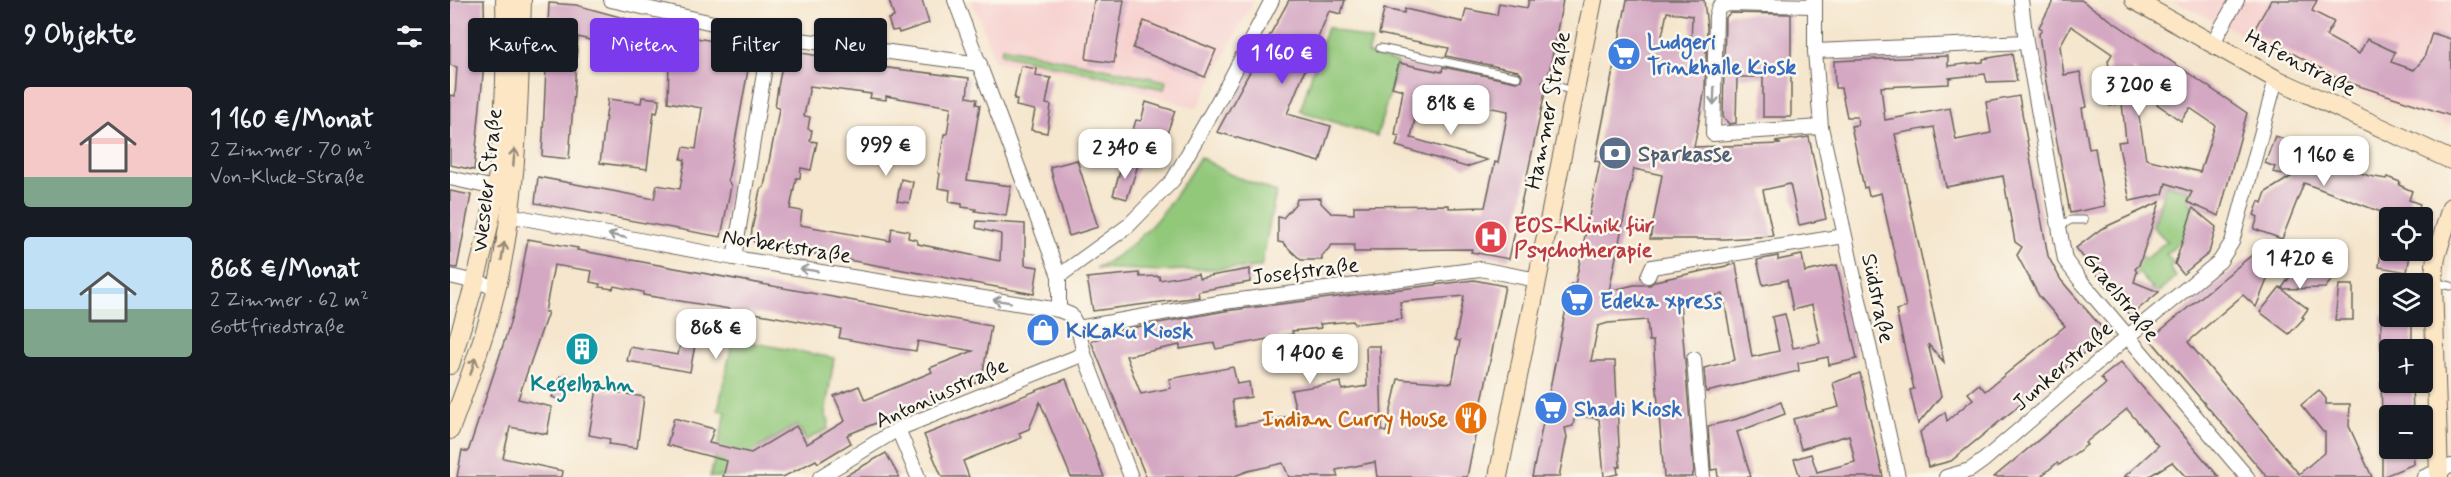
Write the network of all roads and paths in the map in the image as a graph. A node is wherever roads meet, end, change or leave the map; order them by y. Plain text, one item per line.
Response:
1 (505, 0) edge
2 (522, 0) edge
3 (611, 0) edge
4 (956, 0) edge
5 (1272, 0) edge
6 (1593, 0) edge
7 (2021, 0) edge
8 (2134, 0) edge
9 (2237, 0) edge
10 (1814, 3) edge
11 (711, 23) edge
12 (802, 40) edge
13 (2026, 42) junction
14 (2212, 44) junction
15 (1380, 48) dead end
16 (1815, 51) junction
17 (980, 64) junction
18 (764, 72) edge
19 (1517, 77) dead end
20 (2276, 79) junction
21 (1547, 83) dead end
22 (1575, 92) junction
23 (1821, 127) junction
24 (2451, 160) edge
25 (450, 178) edge
26 (495, 188) junction
27 (508, 215) junction
28 (2450, 215) edge
29 (2085, 219) dead end
30 (2059, 226) junction
31 (1844, 236) junction
32 (734, 258) junction
33 (450, 276) edge
34 (1059, 276) junction
35 (1648, 276) dead end
36 (1538, 280) junction
37 (475, 282) junction
38 (2442, 284) edge
39 (496, 286) junction
40 (1059, 310) junction
41 (1078, 328) junction
42 (2127, 337) junction
43 (1084, 354) junction
44 (1694, 358) dead end
45 (450, 364) edge
46 (898, 429) junction
47 (450, 430) edge
48 (2438, 473) edge
49 (820, 477) edge
50 (918, 477) edge
51 (1131, 477) edge
52 (1498, 477) edge
53 (1703, 477) edge
54 (1898, 477) edge
55 (1946, 477) edge
56 (2247, 477) edge

1 - 26 main road, Weseler Straße
27 -> 2 main road, Weseler Straße
3 - 11 street
4 - 17 street
5 - 34 street
6 - 22 main road, Hammer Straße
7 - 13 street, Graelstraße
8 - 14 main road, Hafenstraße
9 - 14 street
10 - 16 street, Südstraße
10 -> 23 street, Südstraße
12 - 17 street
13 - 16 street
13 - 30 street, Graelstraße
14 - 20 main road, Hafenstraße
15 - 19 lane
16 - 23 street, Südstraße
17 - 34 street
18 - 32 street
20 - 24 main road, Hafenstraße
20 - 42 street, Junkerstraße
21 - 22 lane
22 - 36 main road, Hammer Straße
23 - 31 street, Südstraße
25 - 26 street
26 - 37 main road, Weseler Straße
32 -> 27 street, Norbertstraße
39 -> 27 main road, Weseler Straße
28 - 38 main road
29 - 30 lane
30 - 42 street, Graelstraße
31 - 35 street
31 - 54 street, Südstraße
40 -> 32 street, Norbertstraße
33 - 37 street
34 - 40 street
36 - 41 street, Josefstraße
36 - 52 main road, Hammer Straße
37 - 39 street
37 - 45 main road, Weseler Straße
38 - 48 main road
47 -> 39 main road, Weseler Straße
40 - 41 street
41 - 43 street
42 - 55 street, Junkerstraße
42 - 56 street, Graelstraße
43 - 46 street, Antoniusstraße
43 - 51 street
44 - 53 street
46 - 49 street, Antoniusstraße
46 - 50 street

